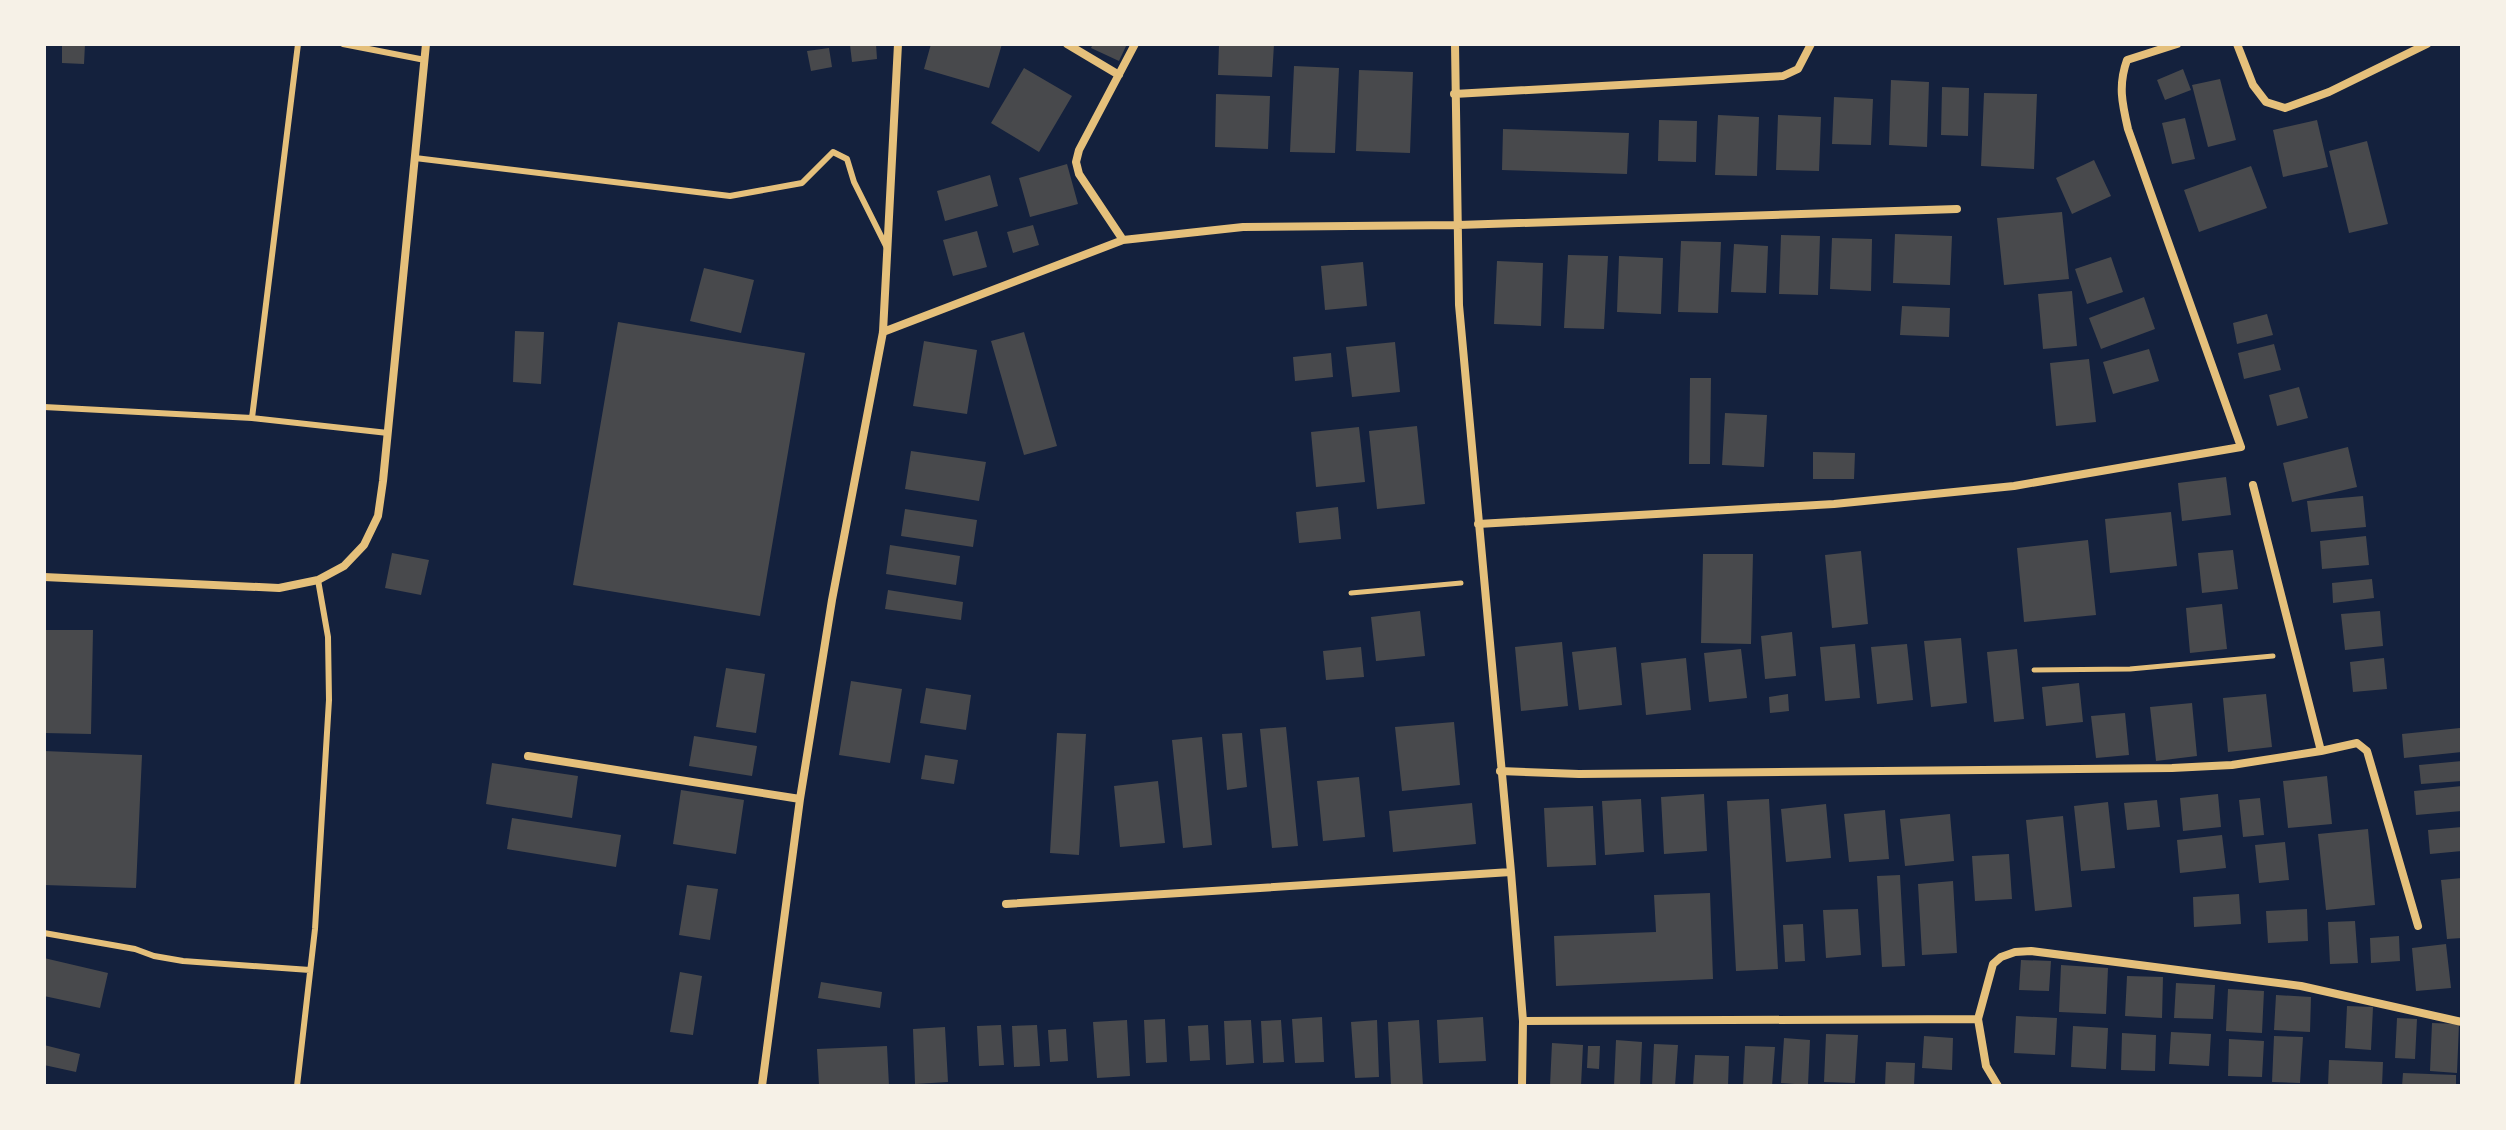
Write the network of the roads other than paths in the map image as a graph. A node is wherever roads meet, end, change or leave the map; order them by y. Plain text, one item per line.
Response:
1 (298, 44) edge
2 (343, 44) edge
3 (426, 44) edge
4 (898, 44) edge
5 (1067, 44) edge
6 (1135, 44) edge
7 (1455, 44) edge
8 (1811, 44) edge
9 (2177, 44) edge
10 (2237, 44) edge
11 (2427, 44) edge
12 (425, 60) junction
13 (1119, 75) junction
14 (1454, 94) junction
15 (415, 158) junction
16 (1957, 209) dead end
17 (1458, 225) junction
18 (1123, 240) junction
19 (889, 252) junction
20 (883, 332) junction
21 (44, 407) edge
22 (252, 418) junction
23 (388, 433) junction
24 (2253, 485) dead end
25 (1478, 524) junction
26 (44, 577) edge
27 (318, 580) junction
28 (2321, 751) junction
29 (528, 756) dead end
30 (1500, 771) junction
31 (800, 799) junction
32 (1511, 872) junction
33 (1006, 904) dead end
34 (2418, 926) dead end
35 (44, 933) edge
36 (310, 970) junction
37 (1978, 1019) junction
38 (1523, 1021) junction
39 (2462, 1022) edge
40 (297, 1086) edge
41 (762, 1086) edge
42 (1522, 1086) edge
43 (1998, 1086) edge

1 - 22 lane
2 - 12 lane
3 - 12 street
4 - 19 street
5 - 13 street
6 - 13 street
7 - 14 street
8 - 14 street
9 - 25 street
10 - 11 street
12 - 15 street
13 - 18 street
14 - 17 street
15 - 19 lane
15 - 23 street
16 - 17 street
17 - 18 street
17 - 25 street
18 - 20 street
19 - 20 street
20 - 31 street
21 - 22 lane
22 - 23 lane
23 - 27 street
24 - 28 street
25 - 30 street
26 - 27 street
27 - 36 lane
28 - 30 street
28 - 34 street
29 - 31 street
30 - 32 street
31 - 41 street
32 - 33 street
32 - 38 street
35 - 36 lane
36 - 40 lane
37 - 38 street
37 - 39 street
37 - 43 street
38 - 42 street

